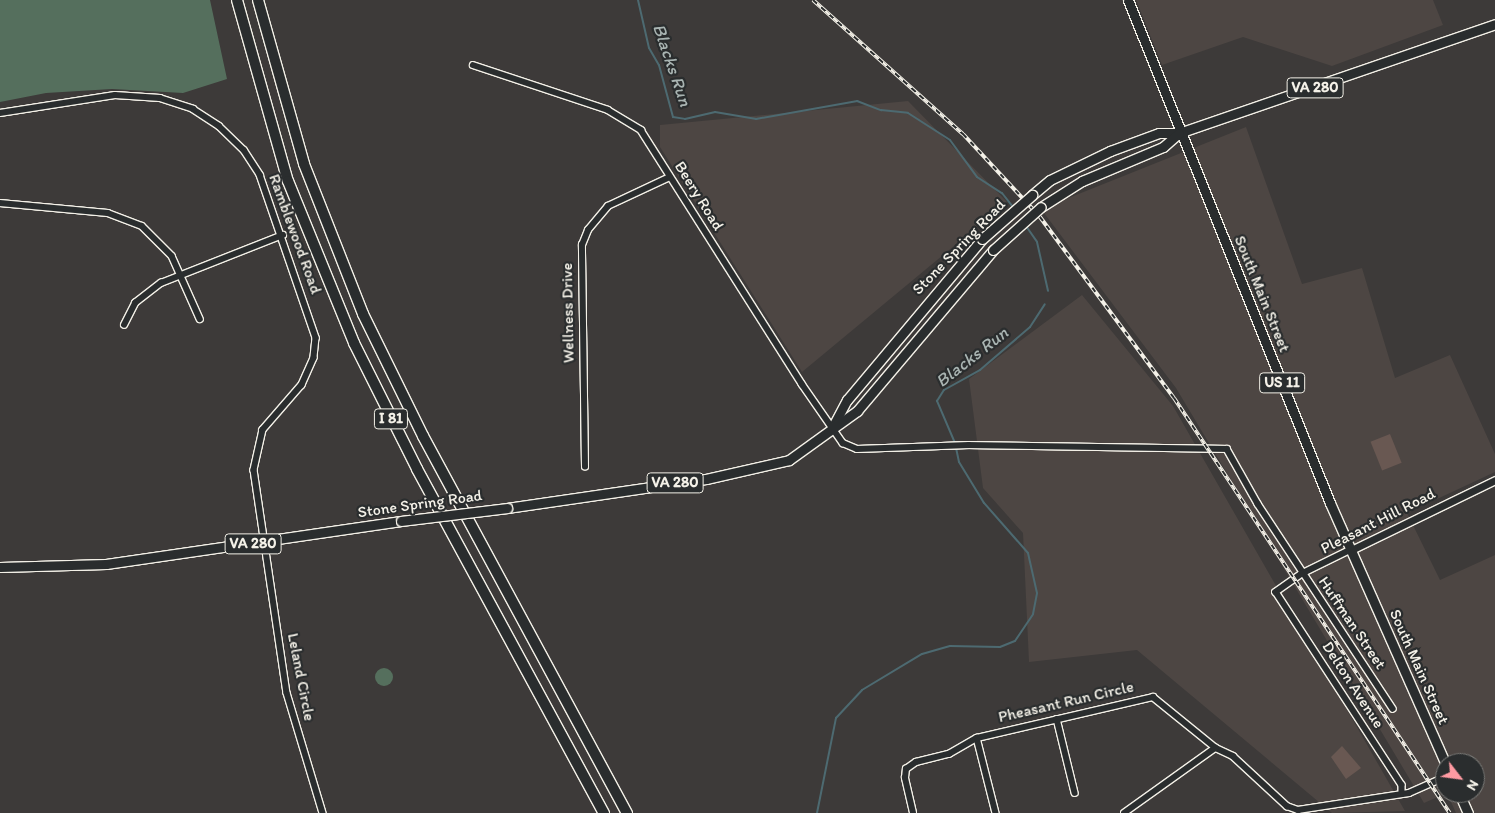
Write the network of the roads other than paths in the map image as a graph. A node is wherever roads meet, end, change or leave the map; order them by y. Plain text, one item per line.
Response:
1 (237, 0) edge
2 (258, 0) edge
3 (1128, 0) edge
4 (1495, 24) edge
5 (473, 65) dead end
6 (0, 113) edge
7 (1179, 133) junction
8 (670, 177) junction
9 (0, 203) edge
10 (283, 235) junction
11 (181, 274) junction
12 (200, 319) dead end
13 (124, 325) dead end
14 (832, 429) junction
15 (585, 466) dead end
16 (1495, 480) edge
17 (265, 543) junction
18 (1351, 550) junction
19 (0, 567) edge
20 (1302, 574) junction
21 (1276, 592) joint
22 (1393, 709) dead end
23 (1057, 719) junction
24 (977, 738) junction
25 (1216, 748) junction
26 (1442, 753) edge
27 (1435, 781) edge
28 (1074, 793) dead end
29 (1402, 794) junction
30 (1303, 811) edge
31 (322, 813) edge
32 (604, 813) edge
33 (627, 813) edge
34 (913, 813) edge
35 (996, 813) edge
36 (1125, 813) edge

1 - 32 highway, I 81
2 - 33 highway, I 81
3 - 7 main road, South Main Street / US 11
4 - 7 main road, Stone Spring Road / VA 280
5 - 8 street, Beery Road
6 - 10 street, Ramblewood Road
7 - 14 main road, Stone Spring Road / VA 280, bridge
7 - 14 main road, Stone Spring Road / VA 280, bridge
7 - 18 main road, South Main Street / US 11
8 - 14 street, Beery Road
8 - 15 street, Wellness Drive
9 - 11 street
10 - 11 street
10 - 17 street, Ramblewood Road
11 - 12 street
11 - 13 street
14 - 17 main road, Stone Spring Road / VA 280, bridge
14 - 20 street, Huffman Street
16 - 18 street, Pleasant Hill Road
17 - 19 main road, Stone Spring Road / VA 280
17 - 31 street, Leland Circle
18 - 20 street, Pleasant Hill Road
18 - 26 main road, South Main Street / US 11
20 - 21 street, Pleasant Hill Road
20 - 22 street, Huffman Street
21 - 29 street, Delton Avenue
23 - 24 street, Pheasant Run Circle
23 - 25 street, Pheasant Run Circle
23 - 28 street
24 - 34 street, Pheasant Run Circle
24 - 35 street
25 - 30 street
25 - 36 street
27 - 29 street
29 - 30 street

